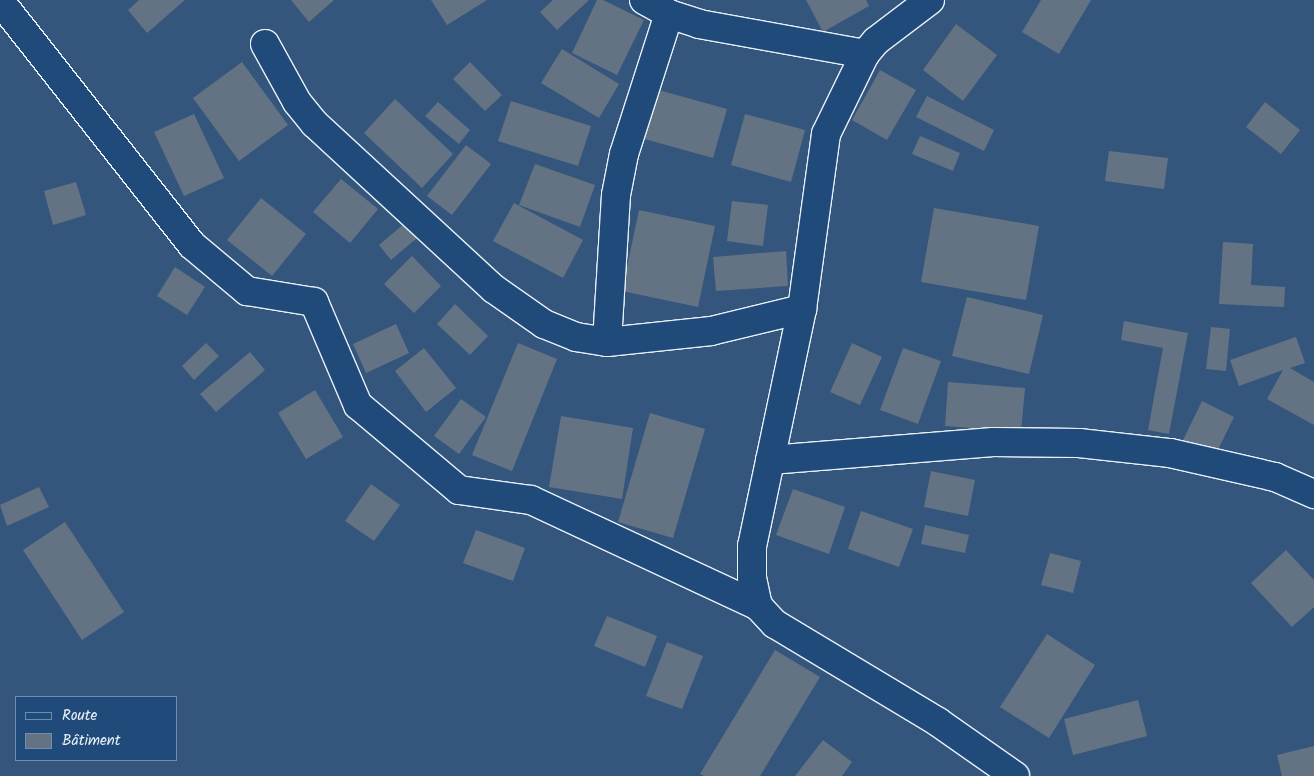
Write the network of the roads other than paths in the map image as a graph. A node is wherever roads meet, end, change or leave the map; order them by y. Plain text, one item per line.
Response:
1 (644, 0) edge
2 (930, 0) edge
3 (0, 1) edge
4 (669, 14) junction
5 (265, 44) dead end
6 (865, 54) junction
7 (802, 309) junction
8 (606, 342) junction
9 (770, 460) junction
10 (1314, 494) edge
11 (758, 606) junction
12 (1016, 776) edge

1 - 4 street
2 - 6 street
3 - 11 street
4 - 6 street
4 - 8 street
5 - 8 street
6 - 7 street
7 - 8 street
7 - 9 street
9 - 10 street
9 - 11 street
11 - 12 street

